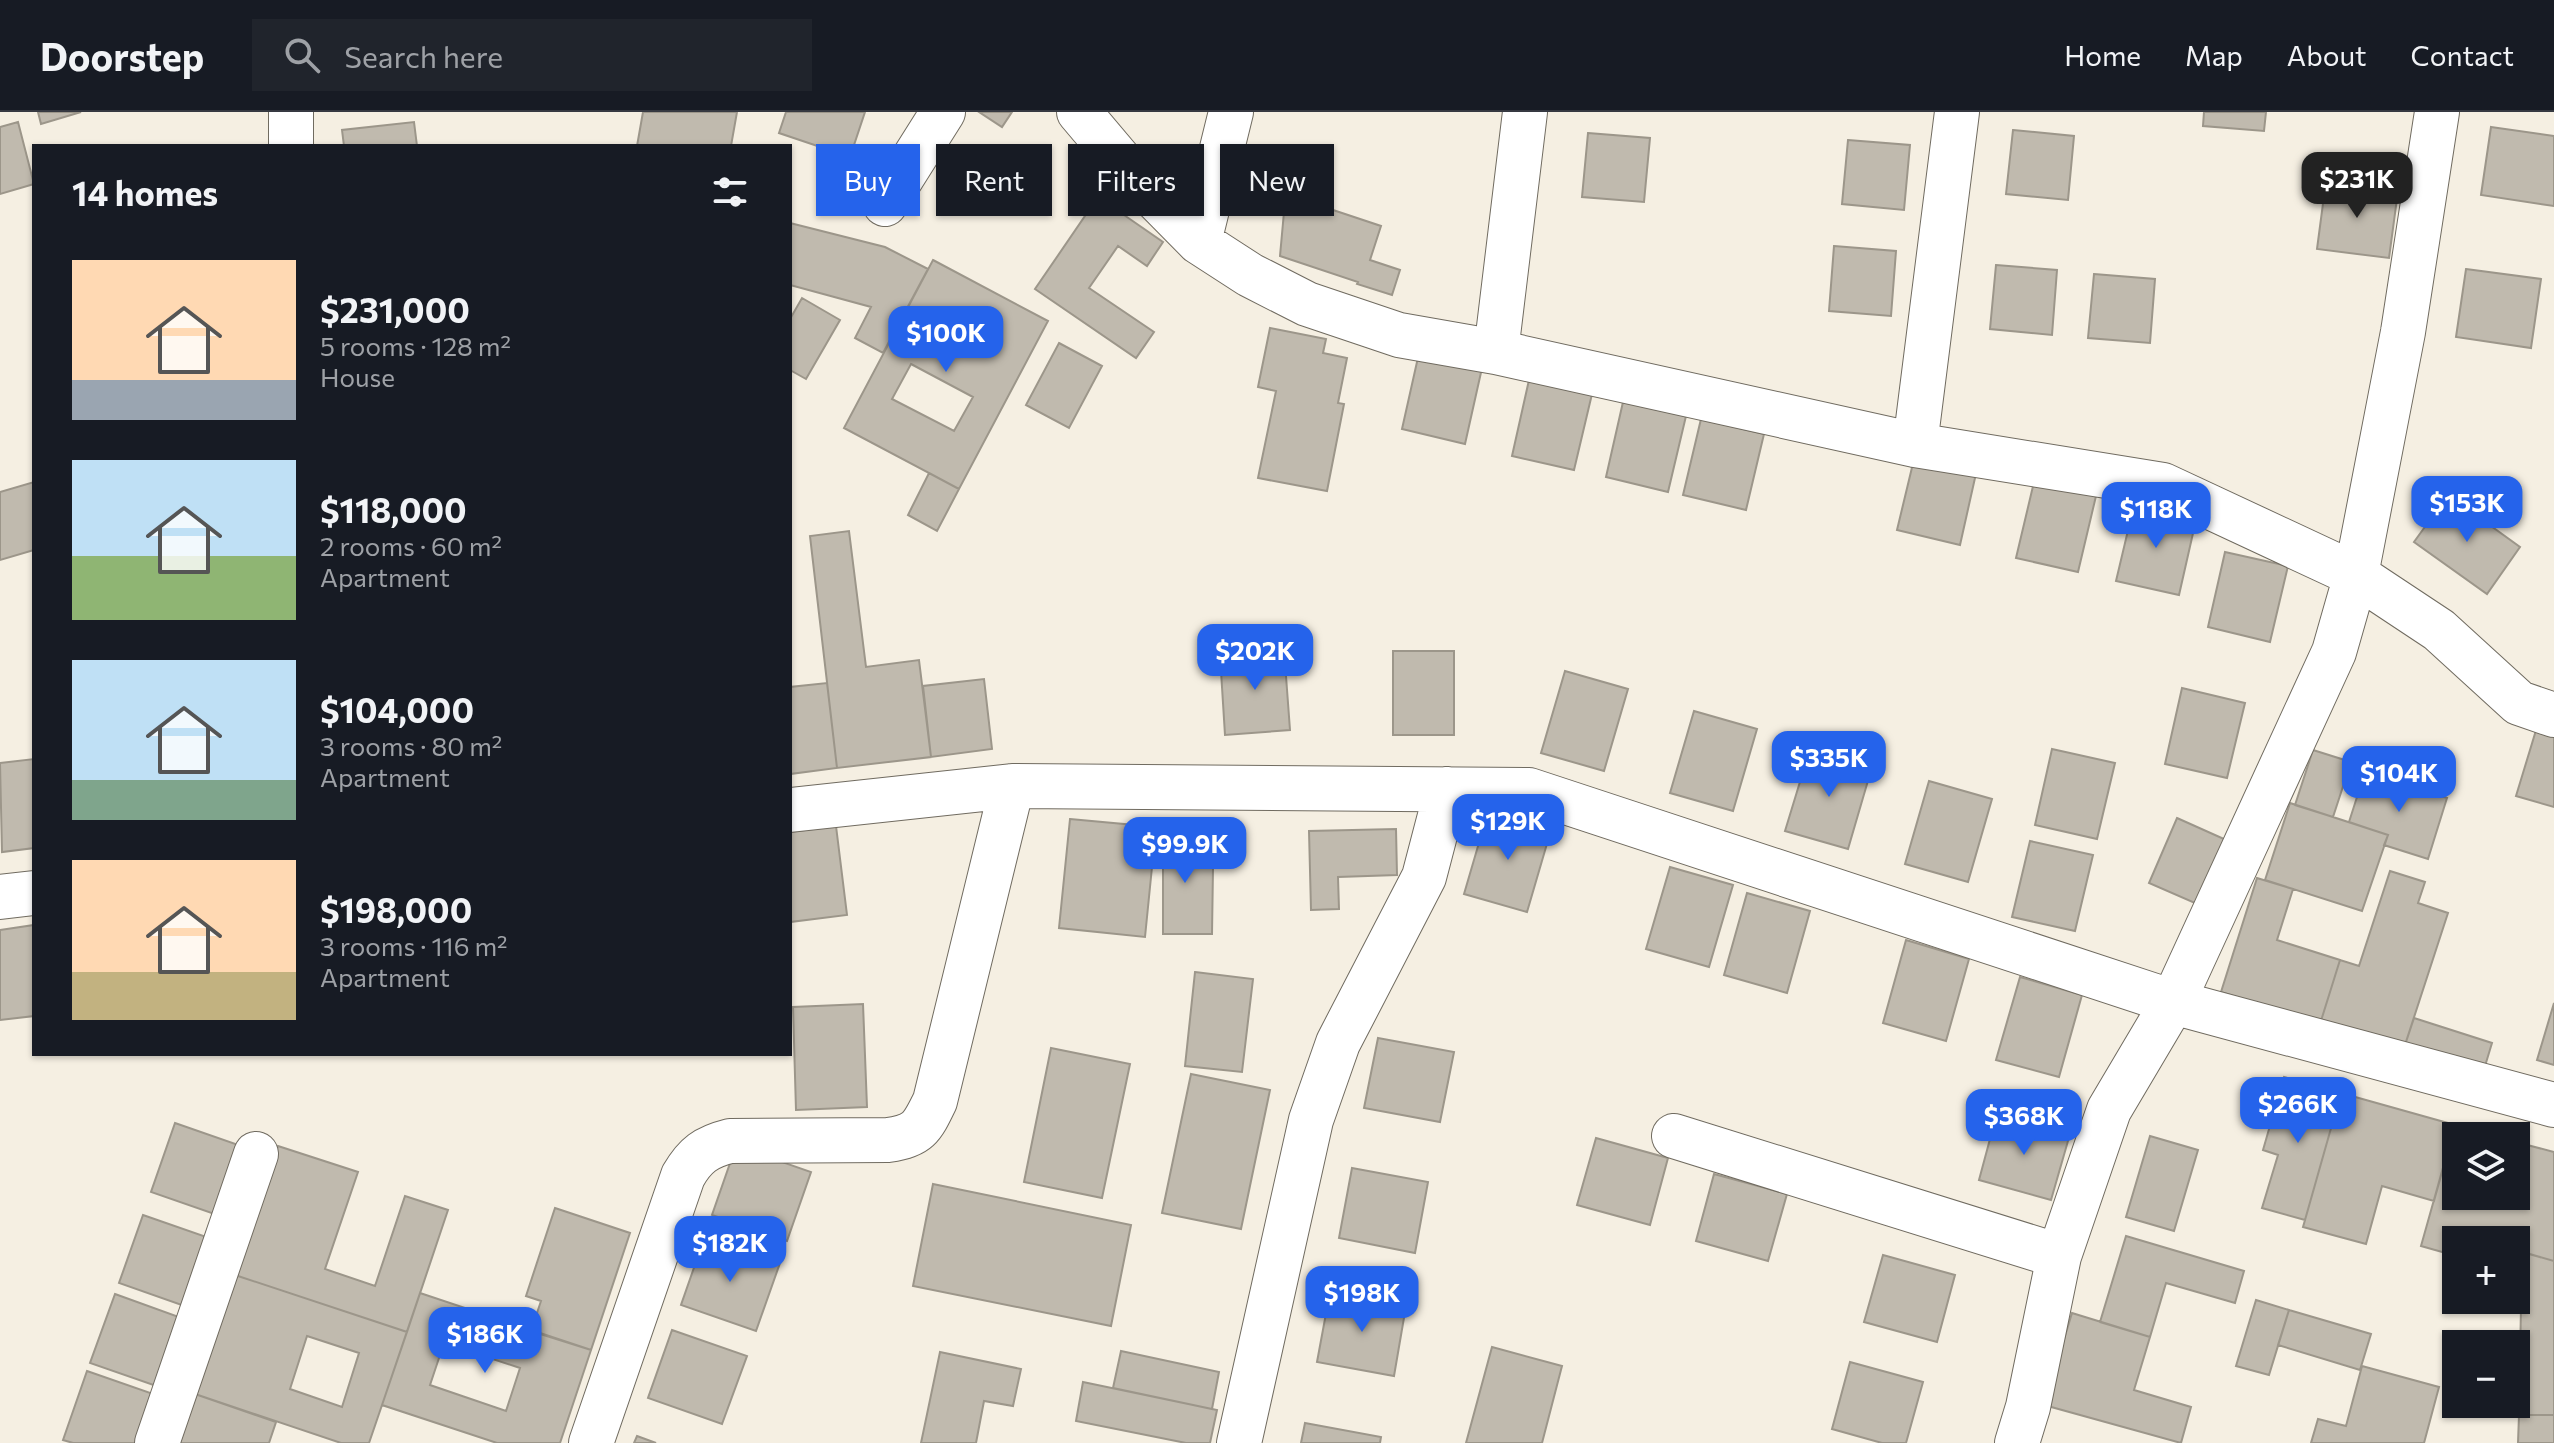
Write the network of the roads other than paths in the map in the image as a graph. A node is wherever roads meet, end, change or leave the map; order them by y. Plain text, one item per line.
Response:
1 (291, 112) edge
2 (943, 112) edge
3 (1079, 112) edge
4 (1231, 112) edge
5 (1525, 112) edge
6 (1957, 112) edge
7 (2437, 112) edge
8 (291, 144) edge
9 (920, 148) edge
10 (1199, 242) junction
11 (1496, 352) junction
12 (1915, 445) junction
13 (2356, 575) junction
14 (2554, 715) edge
15 (1012, 786) junction
16 (1447, 789) junction
17 (792, 810) edge
18 (32, 893) edge
19 (0, 897) edge
20 (2173, 1002) junction
21 (2554, 1105) edge
22 (1674, 1136) dead end
23 (256, 1154) dead end
24 (2059, 1256) junction
25 (157, 1443) edge
26 (591, 1443) edge
27 (1239, 1443) edge
28 (2017, 1443) edge

1 - 8 street
2 - 9 street
3 - 10 street
4 - 10 street
5 - 11 street
6 - 12 street
7 - 13 street
10 - 11 street
11 - 12 street
12 - 13 street
13 - 14 street
13 - 20 street
15 - 16 street
15 - 17 street
15 - 26 street
16 - 20 street
16 - 27 street
18 - 19 street
20 - 21 street
20 - 24 street
22 - 24 street
23 - 25 street
24 - 28 street

